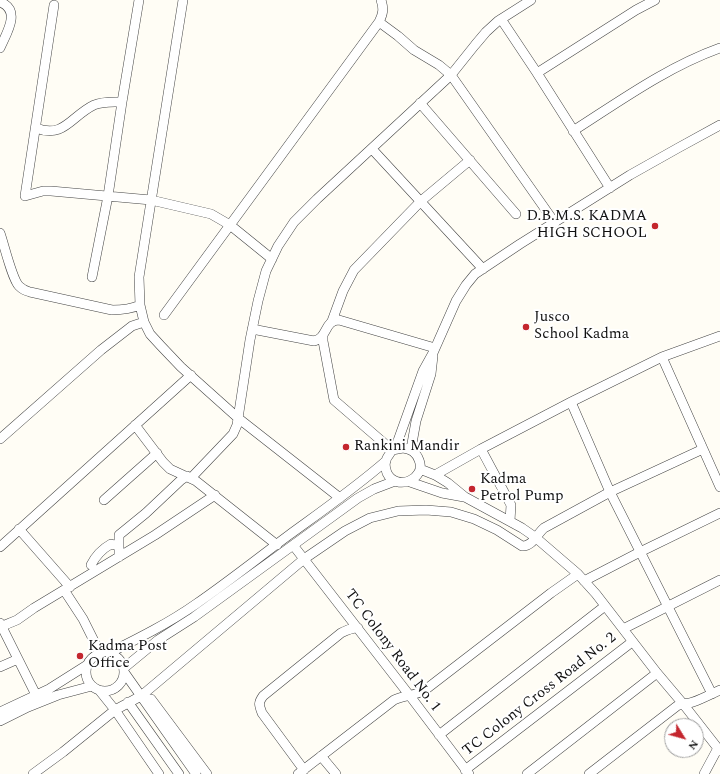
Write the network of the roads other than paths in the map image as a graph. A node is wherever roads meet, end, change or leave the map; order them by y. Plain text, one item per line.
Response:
1 (139, 0) edge
2 (183, 0) edge
3 (381, 0) edge
4 (531, 0) edge
5 (655, 0) edge
6 (0, 2) edge
7 (54, 4) dead end
8 (501, 19) junction
9 (379, 22) junction
10 (0, 48) edge
11 (720, 48) edge
12 (537, 73) junction
13 (451, 75) junction
14 (122, 102) junction
15 (420, 103) junction
16 (720, 125) edge
17 (36, 128) junction
18 (573, 130) junction
19 (372, 148) junction
20 (470, 160) junction
21 (610, 188) junction
22 (108, 196) junction
23 (151, 200) junction
24 (421, 202) junction
25 (516, 214) dead end
26 (555, 222) junction
27 (230, 225) junction
28 (0, 233) edge
29 (272, 259) junction
30 (483, 269) junction
31 (92, 277) dead end
32 (140, 305) junction
33 (164, 315) dead end
34 (332, 321) junction
35 (144, 322) junction
36 (252, 329) junction
37 (323, 336) junction
38 (720, 336) edge
39 (434, 351) junction
40 (662, 357) junction
41 (191, 375) junction
42 (570, 402) junction
43 (238, 418) junction
44 (135, 425) junction
45 (0, 439) edge
46 (411, 449) junction
47 (481, 449) junction
48 (703, 449) junction
49 (393, 450) junction
50 (157, 453) junction
51 (386, 461) junction
52 (420, 470) junction
53 (435, 475) junction
54 (189, 477) junction
55 (395, 481) junction
56 (410, 482) junction
57 (720, 487) edge
58 (610, 492) junction
59 (215, 495) junction
60 (465, 497) junction
61 (340, 498) junction
62 (104, 500) dead end
63 (720, 513) edge
64 (510, 521) junction
65 (19, 529) junction
66 (535, 537) junction
67 (277, 545) junction
68 (293, 545) junction
69 (119, 546) junction
70 (0, 547) edge
71 (640, 552) junction
72 (118, 557) junction
73 (304, 559) junction
74 (91, 565) dead end
75 (581, 577) junction
76 (720, 580) edge
77 (67, 588) junction
78 (605, 606) junction
79 (668, 606) junction
80 (0, 626) edge
81 (358, 628) junction
82 (623, 629) junction
83 (632, 642) junction
84 (105, 653) junction
85 (18, 659) junction
86 (87, 665) junction
87 (0, 667) edge
88 (124, 670) junction
89 (657, 673) junction
90 (95, 688) junction
91 (716, 692) edge
92 (143, 694) junction
93 (36, 695) junction
94 (410, 696) junction
95 (128, 702) junction
96 (682, 704) junction
97 (115, 710) junction
98 (0, 712) edge
99 (0, 721) edge
100 (439, 736) junction
101 (719, 750) edge
102 (321, 756) junction
103 (301, 772) edge
104 (467, 772) edge
105 (33, 774) edge
106 (159, 774) edge
107 (179, 774) edge
108 (196, 774) edge
109 (207, 774) edge
110 (336, 774) edge
111 (527, 774) edge
112 (589, 774) edge
113 (704, 774) edge

1 - 14 street
2 - 23 street
3 - 9 street
4 - 8 street
5 - 12 street
6 - 10 street
7 - 17 street
8 - 12 street
8 - 13 street
9 - 13 street
9 - 27 street
11 - 18 street
12 - 18 street
13 - 15 street
13 - 26 street
14 - 17 street
14 - 22 street
15 - 19 street
15 - 20 street
16 - 21 street
17 - 22 street
18 - 21 street
19 - 24 street
19 - 29 street
20 - 24 street
20 - 25 street
21 - 26 street
22 - 23 street
22 - 31 street
23 - 27 street
23 - 32 street
24 - 30 street
24 - 34 street
26 - 30 street
27 - 29 street
27 - 33 street
28 - 32 street
29 - 36 street
30 - 39 street
32 - 35 street
34 - 37 street
34 - 39 street
35 - 41 street
35 - 45 street
36 - 37 street
36 - 43 street
37 - 49 street
38 - 40 street
39 - 46 street
39 - 49 street
40 - 42 street
40 - 48 street
41 - 43 street
41 - 44 street
42 - 47 street
42 - 58 street
43 - 54 street
43 - 61 street
44 - 50 street
44 - 65 street
46 - 49 street
46 - 52 street
47 - 53 street
47 - 64 street
48 - 57 street
48 - 58 street
49 - 51 street
50 - 54 street
50 - 62 street
51 - 55 street
51 - 61 street
52 - 53 street
52 - 56 street
53 - 60 street
54 - 59 street
54 - 69 street
55 - 56 street
55 - 68 street
56 - 60 street
58 - 66 street
58 - 71 street
59 - 67 street
59 - 72 street
60 - 64 street
61 - 67 street
63 - 71 street
64 - 66 street
65 - 70 street
65 - 77 street
66 - 73 street
66 - 75 street
67 - 84 street
68 - 73 street, TC Colony Road No. 1
68 - 88 street
69 - 72 street
69 - 74 street
71 - 75 street
71 - 79 street
72 - 77 street
73 - 81 street, TC Colony Road No. 1
73 - 92 street
75 - 78 street
75 - 94 street
76 - 79 street
77 - 80 street
77 - 84 street
78 - 82 street
78 - 100 street
79 - 82 street
79 - 91 street
80 - 85 street
81 - 94 street, TC Colony Road No. 1
81 - 103 street
82 - 83 street
83 - 89 street
83 - 104 street, TC Colony Cross Road No. 2
84 - 86 street
84 - 88 street
85 - 87 street
85 - 93 street
86 - 90 street
86 - 93 street
88 - 90 street
88 - 92 street
89 - 96 street
89 - 111 street
90 - 97 street
90 - 99 street
91 - 96 street
92 - 95 street
92 - 108 street
92 - 109 street
93 - 98 street
94 - 100 street, TC Colony Road No. 1
94 - 102 street
95 - 97 street
95 - 107 street
96 - 101 street
96 - 112 street
97 - 105 street
97 - 106 street
100 - 104 street, TC Colony Road No. 1
101 - 113 street
102 - 103 street
102 - 110 street

